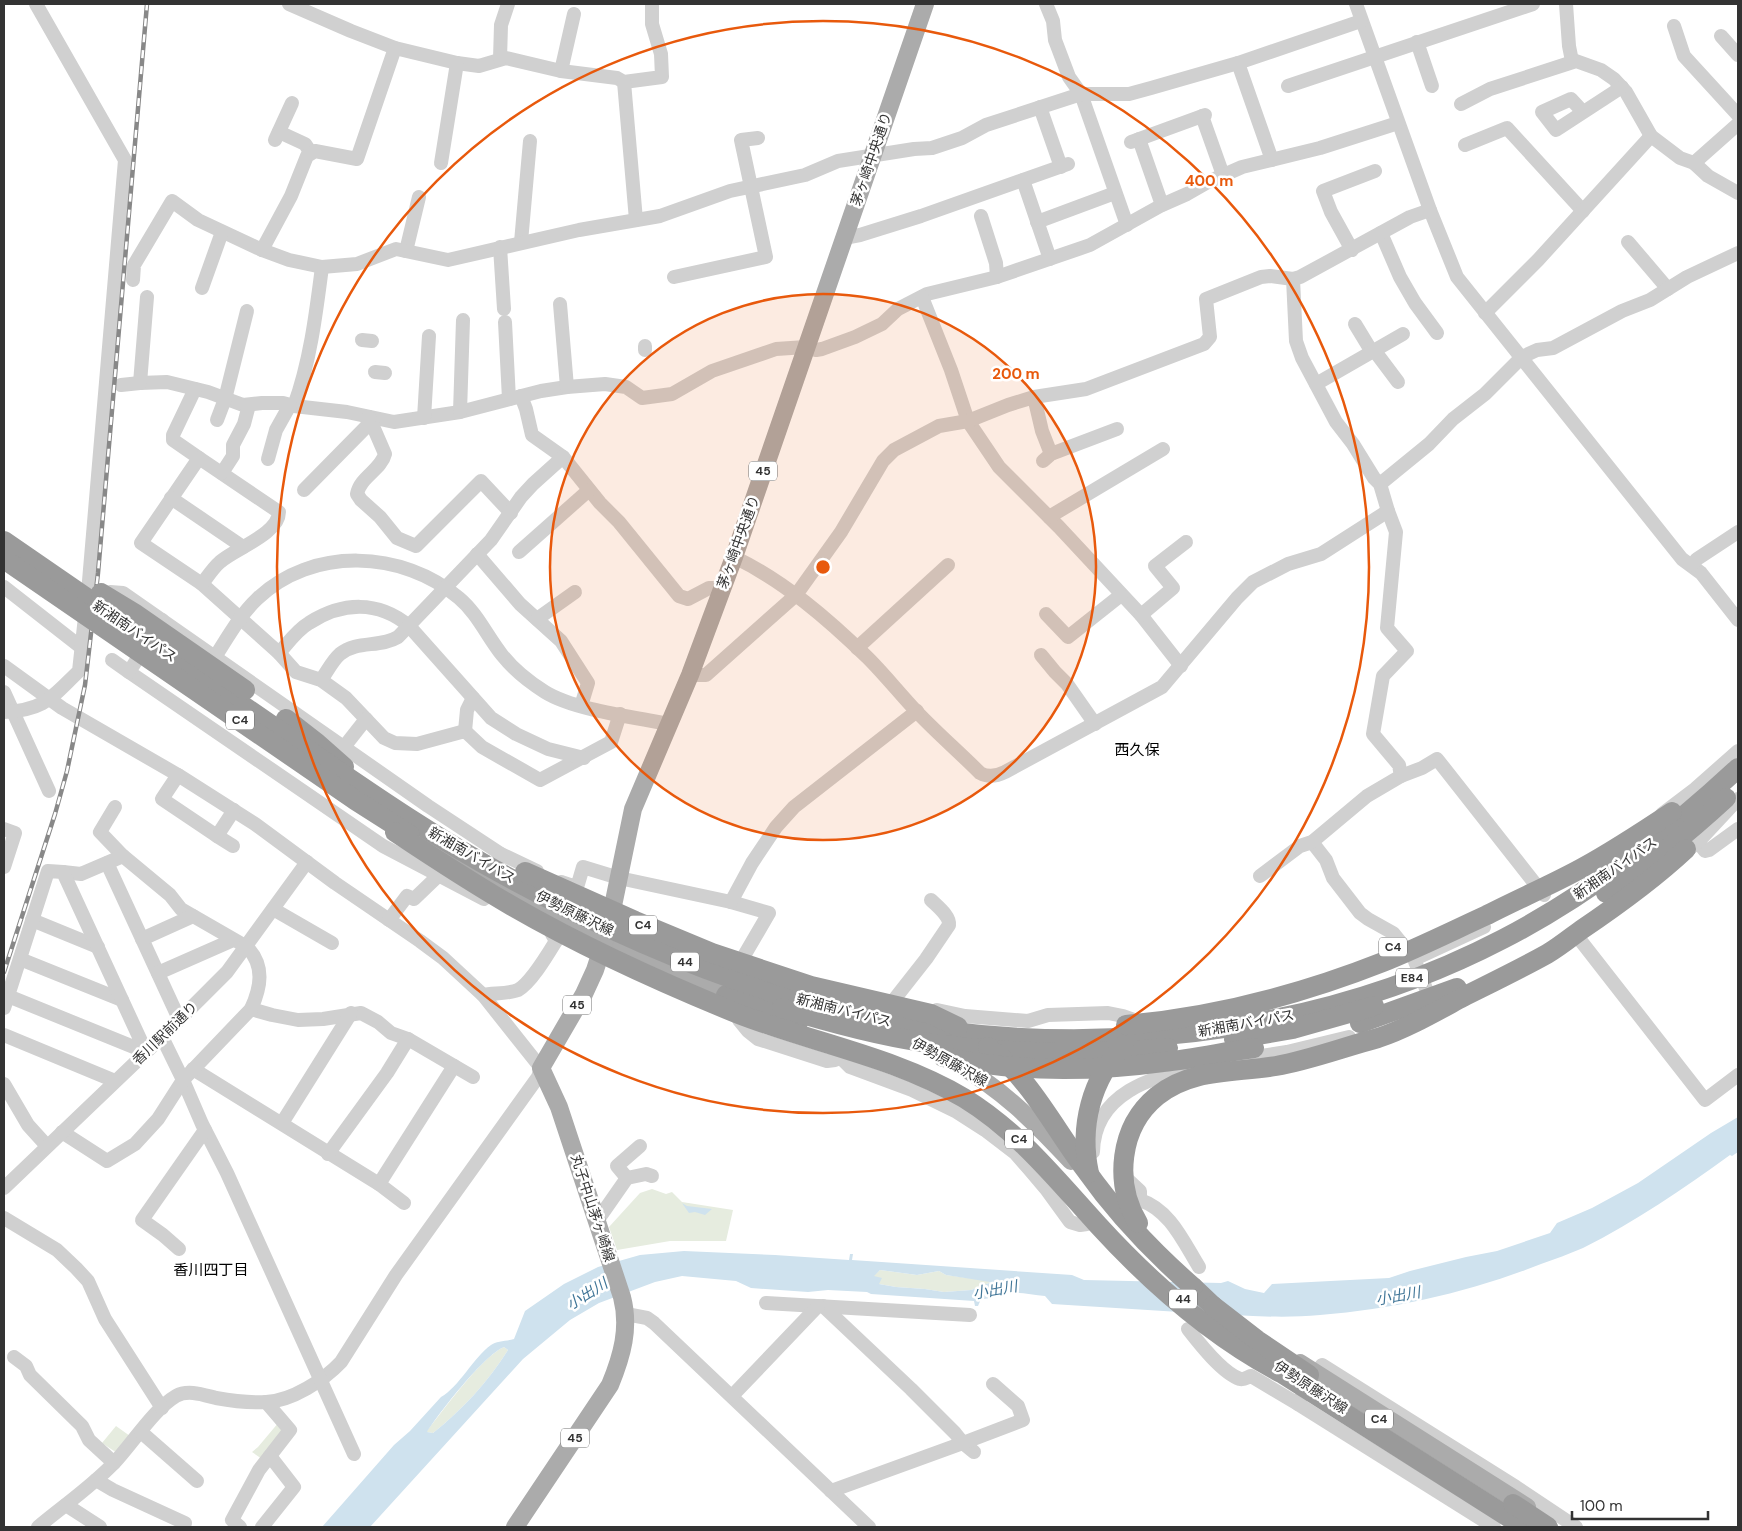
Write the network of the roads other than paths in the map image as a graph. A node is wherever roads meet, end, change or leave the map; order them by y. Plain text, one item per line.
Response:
1 (36, 4) edge
2 (289, 4) edge
3 (508, 4) edge
4 (652, 4) edge
5 (925, 4) edge
6 (1046, 4) edge
7 (1356, 4) edge
8 (1533, 4) edge
9 (1566, 4) edge
10 (312, 8) edge
11 (574, 14) dead end
12 (1361, 21) junction
13 (1674, 26) dead end
14 (1721, 36) dead end
15 (1417, 42) junction
16 (395, 48) junction
17 (1738, 55) edge
18 (1375, 56) junction
19 (500, 59) junction
20 (1572, 61) junction
21 (457, 63) junction
22 (1238, 63) junction
23 (561, 72) junction
24 (624, 82) junction
25 (1288, 86) dead end
26 (1432, 86) dead end
27 (1622, 86) junction
28 (1080, 94) junction
29 (292, 103) dead end
30 (1461, 104) dead end
31 (1040, 107) junction
32 (1583, 112) dead end
33 (1738, 115) edge
34 (1398, 123) junction
35 (1738, 124) edge
36 (1652, 136) junction
37 (758, 138) dead end
38 (530, 141) dead end
39 (1465, 145) dead end
40 (311, 153) junction
41 (872, 156) junction
42 (1272, 160) junction
43 (441, 163) dead end
44 (1694, 163) junction
45 (1375, 172) dead end
46 (1224, 175) junction
47 (1023, 180) junction
48 (750, 188) junction
49 (1115, 193) junction
50 (1738, 193) edge
51 (418, 197) dead end
52 (1162, 206) junction
53 (1430, 210) junction
54 (1583, 211) junction
55 (981, 216) dead end
56 (636, 220) junction
57 (1037, 222) junction
58 (1127, 225) junction
59 (222, 232) junction
60 (1381, 233) junction
61 (844, 238) junction
62 (520, 242) junction
63 (1628, 242) dead end
64 (500, 247) junction
65 (262, 250) junction
66 (1352, 250) junction
67 (406, 251) junction
68 (1738, 253) edge
69 (1050, 259) junction
70 (322, 267) junction
71 (674, 276) dead end
72 (997, 277) junction
73 (1293, 279) junction
74 (133, 280) dead end
75 (202, 288) dead end
76 (1668, 289) junction
77 (147, 297) dead end
78 (922, 297) junction
79 (560, 304) dead end
80 (247, 311) dead end
81 (1485, 313) junction
82 (463, 320) dead end
83 (1355, 324) dead end
84 (1438, 333) dead end
85 (1403, 334) dead end
86 (429, 336) dead end
87 (806, 347) junction
88 (1373, 351) junction
89 (1522, 357) junction
90 (1398, 382) dead end
91 (140, 383) junction
92 (1316, 384) junction
93 (121, 385) dead end
94 (567, 387) junction
95 (196, 389) junction
96 (1034, 397) junction
97 (515, 398) junction
98 (225, 399) junction
99 (249, 405) junction
100 (292, 406) junction
101 (460, 412) junction
102 (369, 418) junction
103 (424, 418) junction
104 (217, 420) dead end
105 (968, 421) junction
106 (1117, 429) dead end
107 (1163, 449) dead end
108 (563, 457) junction
109 (199, 458) junction
110 (268, 459) dead end
111 (222, 473) junction
112 (1380, 484) junction
113 (304, 490) dead end
114 (589, 490) junction
115 (171, 498) junction
116 (1388, 511) junction
117 (511, 513) junction
118 (1049, 517) junction
119 (1738, 532) edge
120 (4, 538) edge
121 (4, 542) edge
122 (1186, 542) dead end
123 (4, 546) edge
124 (243, 547) junction
125 (519, 552) dead end
126 (477, 554) junction
127 (734, 556) junction
128 (4, 557) edge
129 (1692, 565) junction
130 (948, 566) dead end
131 (4, 568) edge
132 (202, 584) junction
133 (4, 587) edge
134 (445, 587) junction
135 (722, 588) junction
136 (110, 592) dead end
137 (575, 592) dead end
138 (796, 595) junction
139 (1121, 595) junction
140 (1046, 614) dead end
141 (1141, 615) junction
142 (241, 618) junction
143 (537, 619) junction
144 (162, 620) junction
145 (1738, 620) edge
146 (409, 626) junction
147 (82, 648) junction
148 (857, 648) junction
149 (279, 653) junction
150 (1041, 655) dead end
151 (159, 656) dead end
152 (215, 657) junction
153 (112, 660) dead end
154 (4, 666) edge
155 (1181, 666) junction
156 (129, 672) junction
157 (690, 675) junction
158 (321, 680) junction
159 (4, 692) edge
160 (473, 698) junction
161 (49, 700) junction
162 (581, 706) junction
163 (916, 711) junction
164 (8, 712) edge
165 (620, 714) junction
166 (366, 719) junction
167 (669, 724) junction
168 (1094, 724) junction
169 (465, 731) junction
170 (344, 747) junction
171 (1738, 750) edge
172 (1738, 757) edge
173 (584, 758) junction
174 (1738, 768) edge
175 (315, 772) junction
176 (178, 775) junction
177 (1401, 776) junction
178 (1738, 786) edge
179 (49, 791) dead end
180 (1738, 797) edge
181 (115, 807) dead end
182 (234, 810) junction
183 (388, 810) junction
184 (4, 829) edge
185 (1738, 829) edge
186 (217, 836) junction
187 (1312, 842) junction
188 (1698, 842) junction
189 (233, 846) dead end
190 (501, 854) junction
191 (123, 856) junction
192 (308, 862) junction
193 (107, 863) junction
194 (4, 867) edge
195 (63, 872) junction
196 (492, 872) junction
197 (438, 876) junction
198 (1260, 876) dead end
199 (619, 878) junction
200 (1536, 895) junction
201 (931, 900) dead end
202 (731, 902) junction
203 (273, 909) junction
204 (193, 916) junction
205 (561, 917) junction
206 (32, 920) junction
207 (389, 920) junction
208 (552, 934) junction
209 (607, 934) junction
210 (1573, 937) junction
211 (142, 939) junction
212 (233, 940) junction
213 (332, 943) dead end
214 (98, 947) junction
215 (247, 947) junction
216 (20, 959) junction
217 (1414, 960) junction
218 (741, 961) junction
219 (706, 971) junction
220 (158, 973) junction
221 (659, 975) junction
222 (642, 977) dead end
223 (819, 993) junction
224 (483, 995) junction
225 (726, 995) joint
226 (122, 1000) junction
227 (893, 1001) junction
228 (6, 1002) edge
229 (251, 1009) junction
230 (1434, 1010) junction
231 (352, 1013) junction
232 (1232, 1015) junction
233 (179, 1019) junction
234 (739, 1020) junction
235 (1152, 1028) junction
236 (836, 1034) junction
237 (4, 1035) edge
238 (162, 1037) junction
239 (408, 1039) junction
240 (803, 1042) dead end
241 (1028, 1045) junction
242 (146, 1052) junction
243 (840, 1057) junction
244 (1239, 1060) junction
245 (454, 1066) junction
246 (194, 1068) junction
247 (541, 1068) junction
248 (1187, 1070) junction
249 (1738, 1075) edge
250 (473, 1077) dead end
251 (183, 1080) junction
252 (115, 1081) junction
253 (4, 1084) edge
254 (1002, 1094) junction
255 (282, 1123) junction
256 (205, 1130) junction
257 (62, 1132) junction
258 (47, 1146) junction
259 (637, 1153) dead end
260 (1014, 1153) junction
261 (328, 1154) junction
262 (1047, 1161) junction
263 (652, 1176) dead end
264 (627, 1178) junction
265 (379, 1184) junction
266 (4, 1188) edge
267 (1106, 1198) junction
268 (404, 1204) dead end
269 (4, 1218) edge
270 (597, 1221) junction
271 (1087, 1224) dead end
272 (179, 1249) dead end
273 (1194, 1277) junction
274 (766, 1303) dead end
275 (820, 1306) junction
276 (625, 1311) junction
277 (970, 1315) dead end
278 (1188, 1329) dead end
279 (14, 1356) dead end
280 (1320, 1368) dead end
281 (1283, 1374) junction
282 (321, 1380) junction
283 (993, 1384) dead end
284 (732, 1396) junction
285 (266, 1402) junction
286 (162, 1408) junction
287 (141, 1432) junction
288 (965, 1444) junction
289 (354, 1454) dead end
290 (270, 1456) junction
291 (114, 1463) junction
292 (96, 1480) junction
293 (197, 1481) dead end
294 (828, 1488) junction
295 (66, 1505) junction
296 (186, 1522) edge
297 (38, 1527) edge
298 (100, 1527) edge
299 (240, 1527) edge
300 (262, 1527) edge
301 (515, 1527) edge
302 (869, 1527) edge
303 (1494, 1527) edge
304 (1524, 1527) edge
305 (1532, 1527) edge
306 (1548, 1527) edge
307 (1556, 1527) edge
308 (1576, 1527) edge

1 - 147 street
2 - 10 street
3 - 19 street
4 - 24 street
5 - 41 main road, 茅ヶ崎中央通り / 45
6 - 28 street
7 - 12 street
8 - 15 street
9 - 20 street
10 - 16 street
11 - 23 street
12 - 18 street
12 - 22 street
13 - 33 street
14 - 17 street
15 - 18 street
15 - 26 street
16 - 21 street
16 - 40 street
18 - 25 street
18 - 34 street
19 - 21 street
19 - 23 street
20 - 27 street
20 - 30 street
21 - 43 street
22 - 28 street
22 - 42 street
23 - 24 street
24 - 56 street
27 - 32 street
27 - 36 street
28 - 31 street
28 - 49 street
29 - 40 street
31 - 41 street
31 - 47 street
34 - 42 street
34 - 53 street
35 - 44 street
36 - 44 street
36 - 54 street
37 - 48 street
38 - 62 street
39 - 54 street
40 - 65 street
41 - 48 street
41 - 61 main road, 茅ヶ崎中央通り / 45
42 - 46 street
44 - 50 street
45 - 66 street
46 - 52 street
46 - 52 street
47 - 57 street
47 - 61 street
48 - 56 street
48 - 71 street
49 - 57 street
49 - 58 street
51 - 67 street
52 - 58 street
53 - 60 street
53 - 81 street
54 - 81 street
55 - 72 street
56 - 62 street
57 - 69 street
58 - 69 street
59 - 65 street
59 - 74 street
59 - 75 street
60 - 66 street
60 - 84 street
61 - 87 main road, 茅ヶ崎中央通り / 45
62 - 64 street
63 - 76 street
64 - 67 street
64 - 97 street
65 - 70 street
66 - 73 street
67 - 70 street
68 - 76 street
69 - 72 street
70 - 100 street
72 - 78 street
73 - 92 street
73 - 96 street
76 - 89 street
77 - 91 street
78 - 87 street
78 - 105 street
79 - 94 street
80 - 98 street
81 - 89 street
82 - 101 street
83 - 88 street
85 - 88 street
86 - 103 street
87 - 94 street
87 - 127 main road, 茅ヶ崎中央通り / 45
88 - 90 street
88 - 92 street
89 - 112 street
89 - 129 street
91 - 93 street
91 - 95 street
92 - 112 street
94 - 97 street
95 - 98 street
95 - 109 street
96 - 105 street
96 - 106 street
97 - 101 street
97 - 108 street
98 - 99 street
98 - 104 street
99 - 100 street
99 - 111 street
100 - 102 street
100 - 110 street
101 - 103 street
102 - 103 street
102 - 113 street
102 - 117 street
105 - 118 street
105 - 138 street
107 - 118 street
108 - 114 street
108 - 117 street
109 - 111 street
109 - 115 street
111 - 124 street
112 - 116 street
114 - 125 street
114 - 135 street
115 - 124 street
115 - 132 street
116 - 155 street
116 - 177 street
117 - 126 street
118 - 139 street
119 - 129 street
120 - 183 highway, bridge
121 - 183 highway, 新湘南バイパス / C4, bridge
122 - 141 street
123 - 128 main road
124 - 132 street
126 - 134 street
126 - 143 street
127 - 135 main road, 茅ヶ崎中央通り / 45
127 - 138 street
128 - 175 highway, 新湘南バイパス / C4, bridge
129 - 145 street
130 - 148 street
131 - 183 highway
132 - 142 street
133 - 147 street
134 - 142 street
134 - 146 street
134 - 162 street
135 - 157 main road, 茅ヶ崎中央通り / 45
136 - 144 street
137 - 143 street
138 - 148 street
138 - 157 street
139 - 140 street
139 - 141 street
141 - 155 street
142 - 149 street
142 - 152 street
143 - 162 street
144 - 152 street
144 - 156 street
146 - 149 street
146 - 158 street
146 - 160 street
147 - 161 street
148 - 163 street
149 - 158 street
150 - 168 street
151 - 183 main road, 伊勢原藤沢線 / 44
152 - 170 street
153 - 156 street
154 - 161 street
155 - 168 street
156 - 197 street
157 - 167 main road, 茅ヶ崎中央通り / 45
158 - 166 street
159 - 164 street
160 - 169 street
160 - 173 street
161 - 164 street
161 - 176 street
162 - 165 street
163 - 168 street
163 - 202 street
164 - 179 street
165 - 167 street
165 - 173 street
166 - 169 street
166 - 170 street
167 - 199 main road, 茅ヶ崎中央通り / 45
169 - 173 street
170 - 190 street
171 - 200 street
172 - 200 highway, bridge
174 - 241 highway, 新湘南バイパス / E84, bridge
175 - 241 highway, 新湘南バイパス / C4, bridge
175 - 281 highway, C4, bridge
176 - 182 street
176 - 186 street
177 - 187 street
177 - 200 street
178 - 241 highway, 新湘南バイパス / E84, bridge
180 - 188 street
180 - 210 highway, bridge
181 - 191 street
182 - 186 street
182 - 192 street
183 - 196 main road, 伊勢原藤沢線 / 44
183 - 205 main road, 伊勢原藤沢線 / 44
183 - 241 highway, 新湘南バイパス / C4, bridge
183 - 273 highway, C4, bridge
184 - 194 street
185 - 188 street
186 - 189 street
187 - 198 street
187 - 217 street
188 - 210 street
190 - 196 street
190 - 199 street
191 - 193 street
191 - 204 street
192 - 203 street, 香川駅前通り
192 - 207 street
193 - 195 street
193 - 211 street
195 - 206 street
195 - 214 street
196 - 209 main road, 伊勢原藤沢線 / 44
197 - 207 street
197 - 208 street
199 - 202 street
199 - 209 main road, 茅ヶ崎中央通り / 45
200 - 217 street
200 - 223 highway, bridge
200 - 281 highway, C4, bridge
201 - 227 street
202 - 218 street
203 - 213 street
203 - 215 street, 香川駅前通り
204 - 211 street
204 - 212 street
205 - 208 street
205 - 209 main road, 伊勢原藤沢線 / 44
206 - 214 street
206 - 216 street
207 - 224 street
208 - 224 street
209 - 219 main road, 伊勢原藤沢線 / 44
209 - 221 main road, 伊勢原藤沢線 / 44
209 - 247 main road, 45
210 - 230 street
210 - 236 highway, bridge
210 - 249 street
210 - 273 highway, C4, bridge
211 - 220 street
212 - 215 street
212 - 220 street
214 - 226 street
215 - 229 street
215 - 233 street, 香川駅前通り
216 - 226 street
216 - 228 street
217 - 230 street
217 - 232 street
218 - 219 street
218 - 223 street
219 - 223 main road, 伊勢原藤沢線 / 44
220 - 233 street
221 - 222 street
221 - 225 main road, 伊勢原藤沢線 / 44
221 - 234 street
223 - 227 street
223 - 254 main road, 伊勢原藤沢線 / 44
224 - 247 street
225 - 236 highway
226 - 242 street
227 - 235 street
228 - 242 street
229 - 231 street
229 - 246 street
230 - 244 street
231 - 239 street
231 - 255 street
232 - 235 street
232 - 244 street
233 - 238 street, 香川駅前通り
234 - 240 street
234 - 243 street
235 - 254 street
236 - 243 street
236 - 262 main road, 伊勢原藤沢線 / 44
237 - 252 street
238 - 242 street, 香川駅前通り
238 - 251 street
239 - 245 street
239 - 261 street
242 - 252 street, 香川駅前通り
243 - 260 street
244 - 248 street
245 - 250 street
245 - 265 street
246 - 251 street
246 - 255 street
247 - 270 main road, 丸子中山茅ヶ崎線 / 45
247 - 282 street
248 - 267 street
248 - 273 street
251 - 256 street
251 - 257 street
252 - 257 street, 香川駅前通り
253 - 258 street
254 - 267 main road, 伊勢原藤沢線 / 44
255 - 261 street
256 - 272 street
256 - 282 street
257 - 258 street, 香川駅前通り
258 - 266 street, 香川駅前通り
259 - 264 street
260 - 262 street
260 - 271 street
261 - 265 street
262 - 305 main road, 伊勢原藤沢線 / 44
263 - 264 street
264 - 270 street
265 - 268 street
267 - 273 main road, 伊勢原藤沢線 / 44
269 - 286 street
270 - 276 main road, 丸子中山茅ヶ崎線 / 45
273 - 306 highway, C4, bridge
273 - 307 main road, 伊勢原藤沢線 / 44
274 - 275 street
275 - 277 street
275 - 284 street
275 - 288 street
276 - 284 street
276 - 301 main road, 丸子中山茅ヶ崎線 / 45
278 - 303 street
279 - 291 street
280 - 308 street
281 - 304 highway, C4, bridge
282 - 285 street
282 - 289 street
283 - 288 street
284 - 294 street
285 - 286 street
285 - 290 street
286 - 287 street
287 - 291 street
287 - 293 street
288 - 294 street
290 - 299 street
290 - 300 street
291 - 292 street
292 - 295 street
292 - 296 street
294 - 302 street
295 - 297 street
295 - 298 street

